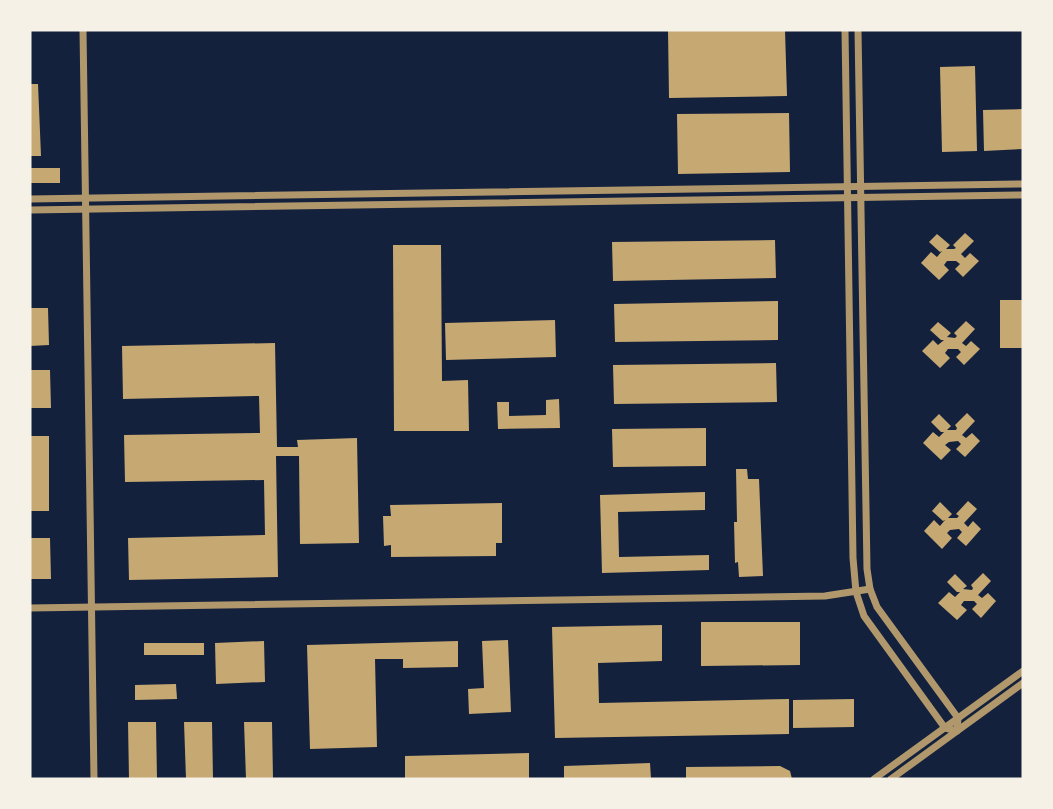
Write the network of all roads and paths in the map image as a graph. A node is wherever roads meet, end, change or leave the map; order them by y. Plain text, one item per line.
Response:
1 (83, 30) edge
2 (845, 30) edge
3 (858, 30) edge
4 (1023, 184) edge
5 (848, 187) junction
6 (860, 187) junction
7 (1023, 195) edge
8 (848, 197) junction
9 (860, 197) junction
10 (84, 199) junction
11 (30, 200) edge
12 (85, 209) junction
13 (30, 210) edge
14 (870, 589) junction
15 (856, 592) junction
16 (91, 607) junction
17 (30, 608) edge
18 (1023, 671) edge
19 (1023, 683) edge
20 (958, 718) junction
21 (945, 728) junction
22 (957, 731) junction
23 (93, 779) edge
24 (874, 779) edge
25 (891, 779) edge

1 - 10 street
2 - 5 street
3 - 6 street
4 - 6 street
5 - 6 street
5 - 8 street
5 - 10 street
6 - 9 street
7 - 9 street
8 - 9 street
8 - 12 street
8 - 15 street
9 - 14 street
10 - 11 street
10 - 12 street
12 - 13 street
12 - 16 street
14 - 15 street
14 - 20 street
15 - 16 street
15 - 21 street
16 - 17 street
16 - 23 street
18 - 20 street
19 - 22 street
20 - 21 street
20 - 22 street
21 - 22 street
21 - 24 street
22 - 25 street

